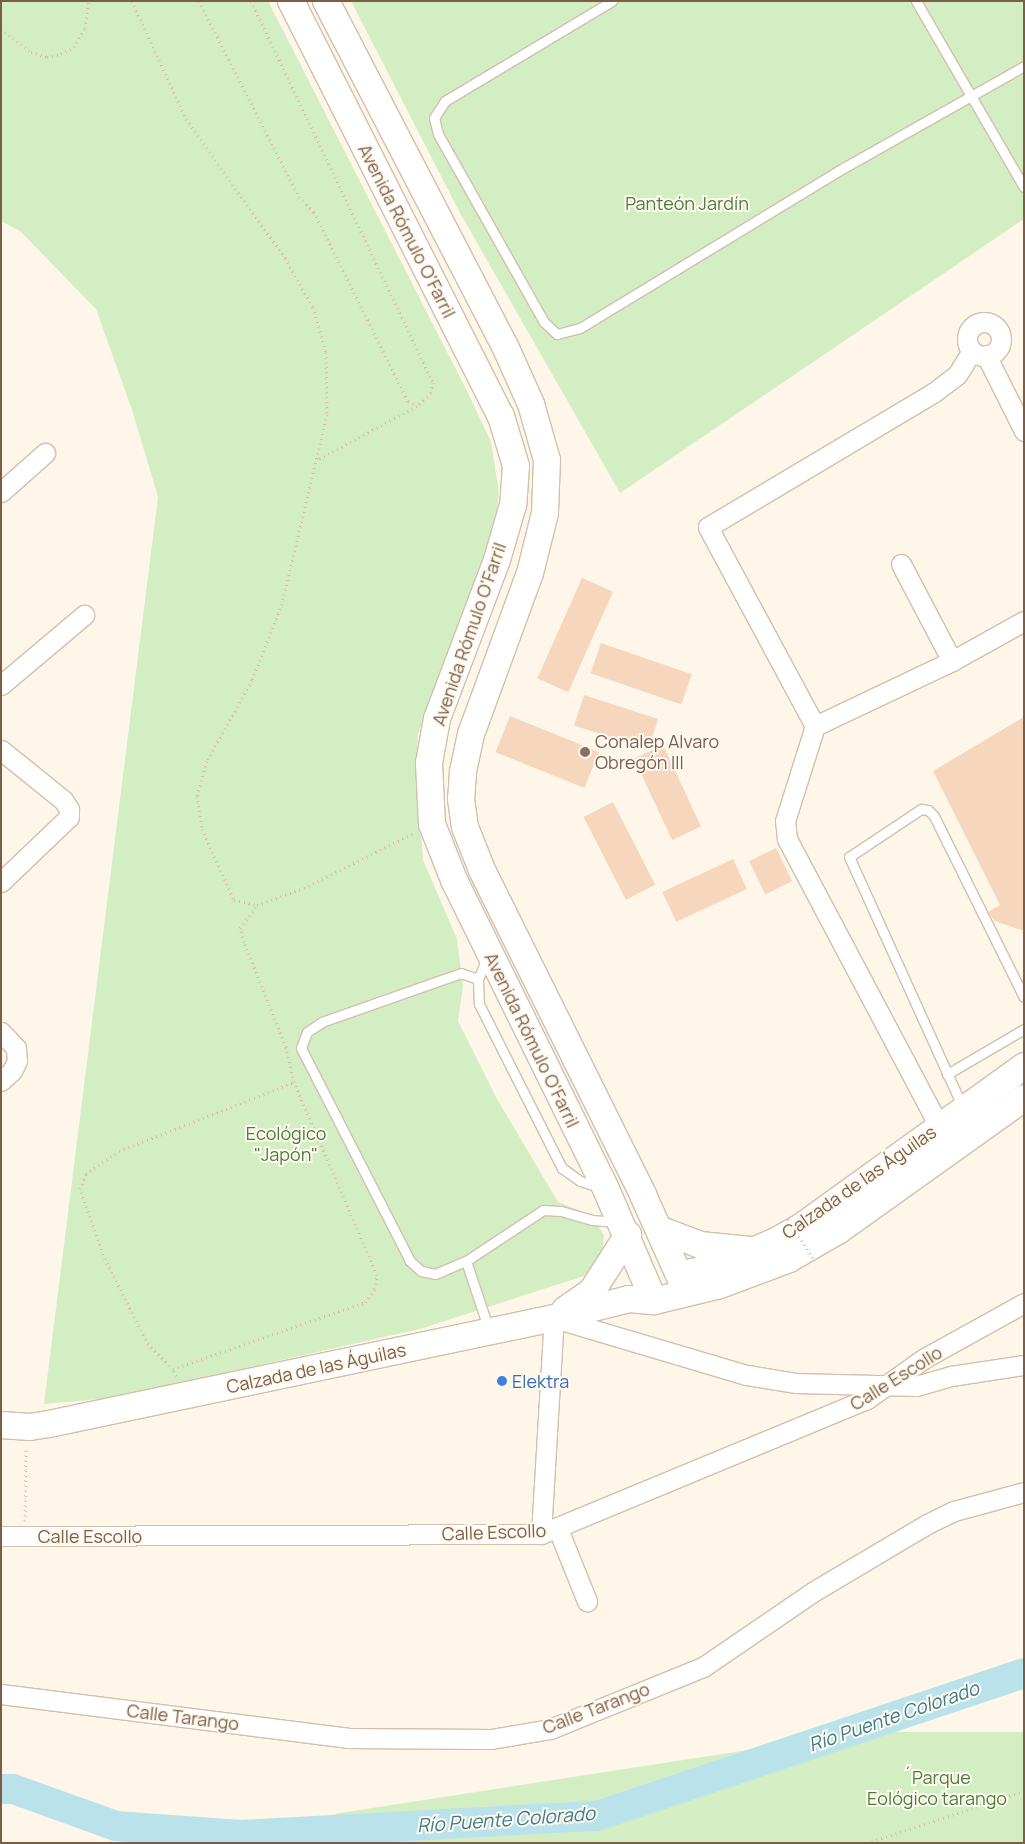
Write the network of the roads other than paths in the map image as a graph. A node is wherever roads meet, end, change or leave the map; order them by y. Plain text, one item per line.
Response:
1 (290, 1) edge
2 (326, 1) edge
3 (612, 1) edge
4 (916, 1) edge
5 (1024, 66) edge
6 (971, 95) junction
7 (1024, 186) edge
8 (1024, 431) edge
9 (44, 453) dead end
10 (1, 492) edge
11 (901, 564) dead end
12 (84, 615) dead end
13 (1024, 621) edge
14 (952, 662) junction
15 (1, 685) edge
16 (815, 726) junction
17 (1, 750) edge
18 (1, 882) edge
19 (489, 953) junction
20 (478, 979) junction
21 (1024, 997) edge
22 (1024, 1029) edge
23 (1, 1032) edge
24 (1024, 1066) edge
25 (947, 1074) junction
26 (7, 1076) edge
27 (1024, 1098) edge
28 (963, 1109) junction
29 (939, 1126) junction
30 (643, 1195) junction
31 (618, 1213) junction
32 (659, 1229) junction
33 (756, 1250) junction
34 (466, 1261) junction
35 (683, 1284) junction
36 (644, 1295) junction
37 (1024, 1303) edge
38 (554, 1318) junction
39 (490, 1331) junction
40 (1024, 1365) edge
41 (890, 1383) junction
42 (1, 1424) edge
43 (1024, 1492) edge
44 (549, 1531) junction
45 (1, 1536) edge
46 (587, 1601) dead end
47 (1, 1694) edge

1 - 19 main road, Avenida Rómulo O'Farril
2 - 30 main road, Avenida Rómulo O'Farril
3 - 6 lane
4 - 6 lane
5 - 6 lane
6 - 7 lane
8 - 16 street
9 - 10 street
11 - 14 street
12 - 15 street
13 - 14 street
14 - 16 street
16 - 29 street
17 - 18 street
19 - 20 lane
19 - 31 main road, Avenida Rómulo O'Farril
20 - 31 lane
20 - 34 lane
21 - 25 lane
22 - 25 lane
23 - 26 street
24 - 28 main road, Calzada de las Águilas
25 - 28 lane
27 - 35 main road, Calzada de las Águilas
28 - 29 main road, Calzada de las Águilas
29 - 33 main road, Calzada de las Águilas
30 - 31 main road
30 - 32 main road, Avenida Rómulo O'Farril
31 - 34 lane
31 - 36 main road, Avenida Rómulo O'Farril
31 - 38 main road
32 - 33 main road
32 - 35 main road, Avenida Rómulo O'Farril
33 - 35 main road, Calzada de las Águilas
34 - 39 lane
35 - 36 main road, Calzada de las Águilas
36 - 38 main road, Calzada de las Águilas
37 - 41 street, Calle Escollo
38 - 39 main road, Calzada de las Águilas
38 - 41 street
38 - 44 street
39 - 42 main road, Calzada de las Águilas
40 - 41 street
41 - 44 street, Calle Escollo
43 - 47 street, Calle Tarango
44 - 45 street, Calle Escollo
44 - 46 street

